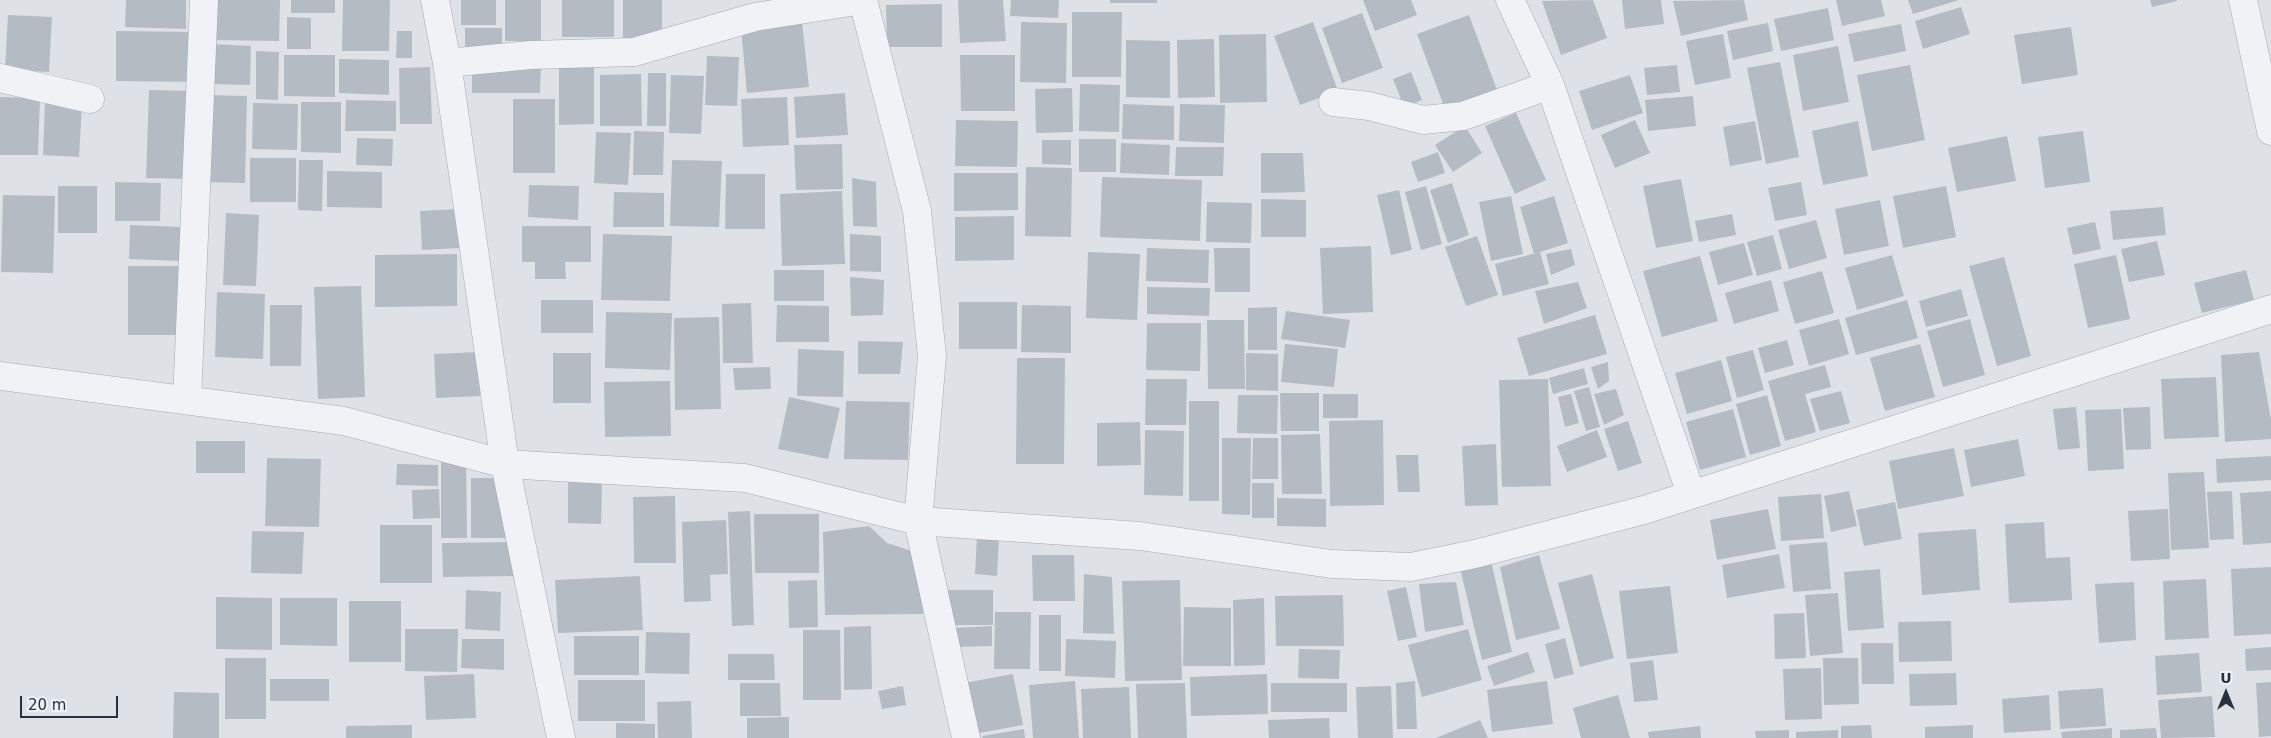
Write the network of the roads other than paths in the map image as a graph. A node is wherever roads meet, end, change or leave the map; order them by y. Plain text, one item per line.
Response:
1 (435, 0) edge
2 (863, 0) edge
3 (1510, 0) edge
4 (2243, 0) edge
5 (204, 1) dead end
6 (447, 63) junction
7 (0, 78) edge
8 (1550, 85) junction
9 (90, 99) dead end
10 (1333, 102) dead end
11 (2271, 131) edge
12 (2271, 309) edge
13 (0, 376) edge
14 (187, 400) junction
15 (505, 464) junction
16 (1691, 494) junction
17 (918, 521) junction
18 (561, 738) edge
19 (966, 738) edge

1 - 6 street
2 - 6 street
2 - 17 street
3 - 8 street
4 - 11 street
5 - 14 street
6 - 15 street
7 - 9 street
8 - 10 street
8 - 16 street
12 - 16 street
13 - 14 street
14 - 15 street
15 - 17 street
15 - 18 street
16 - 17 street
17 - 19 street

